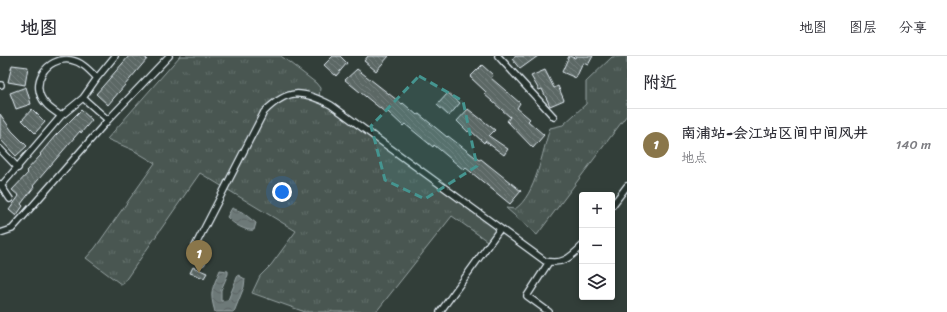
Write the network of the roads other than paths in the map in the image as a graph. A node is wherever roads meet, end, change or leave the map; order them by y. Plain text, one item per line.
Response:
1 (115, 56) edge
2 (169, 56) edge
3 (498, 56) edge
4 (97, 78) junction
5 (83, 98) junction
6 (61, 116) junction
7 (554, 117) dead end
8 (108, 120) junction
9 (0, 149) edge
10 (18, 168) junction
11 (1, 185) edge
12 (627, 186) edge
13 (10, 199) dead end
14 (615, 202) edge
15 (500, 229) junction
16 (0, 233) edge
17 (579, 249) edge
18 (202, 262) dead end
19 (549, 262) junction
20 (440, 312) edge
21 (549, 312) edge

1 - 4 street
2 - 8 street
3 - 7 street
4 - 5 street
4 - 6 street
5 - 6 street
5 - 8 street
6 - 10 street
8 - 16 street
9 - 10 street
10 - 11 street
11 - 13 street
12 - 14 street
15 - 18 street
15 - 19 street
15 - 20 street
17 - 19 street
19 - 21 street

